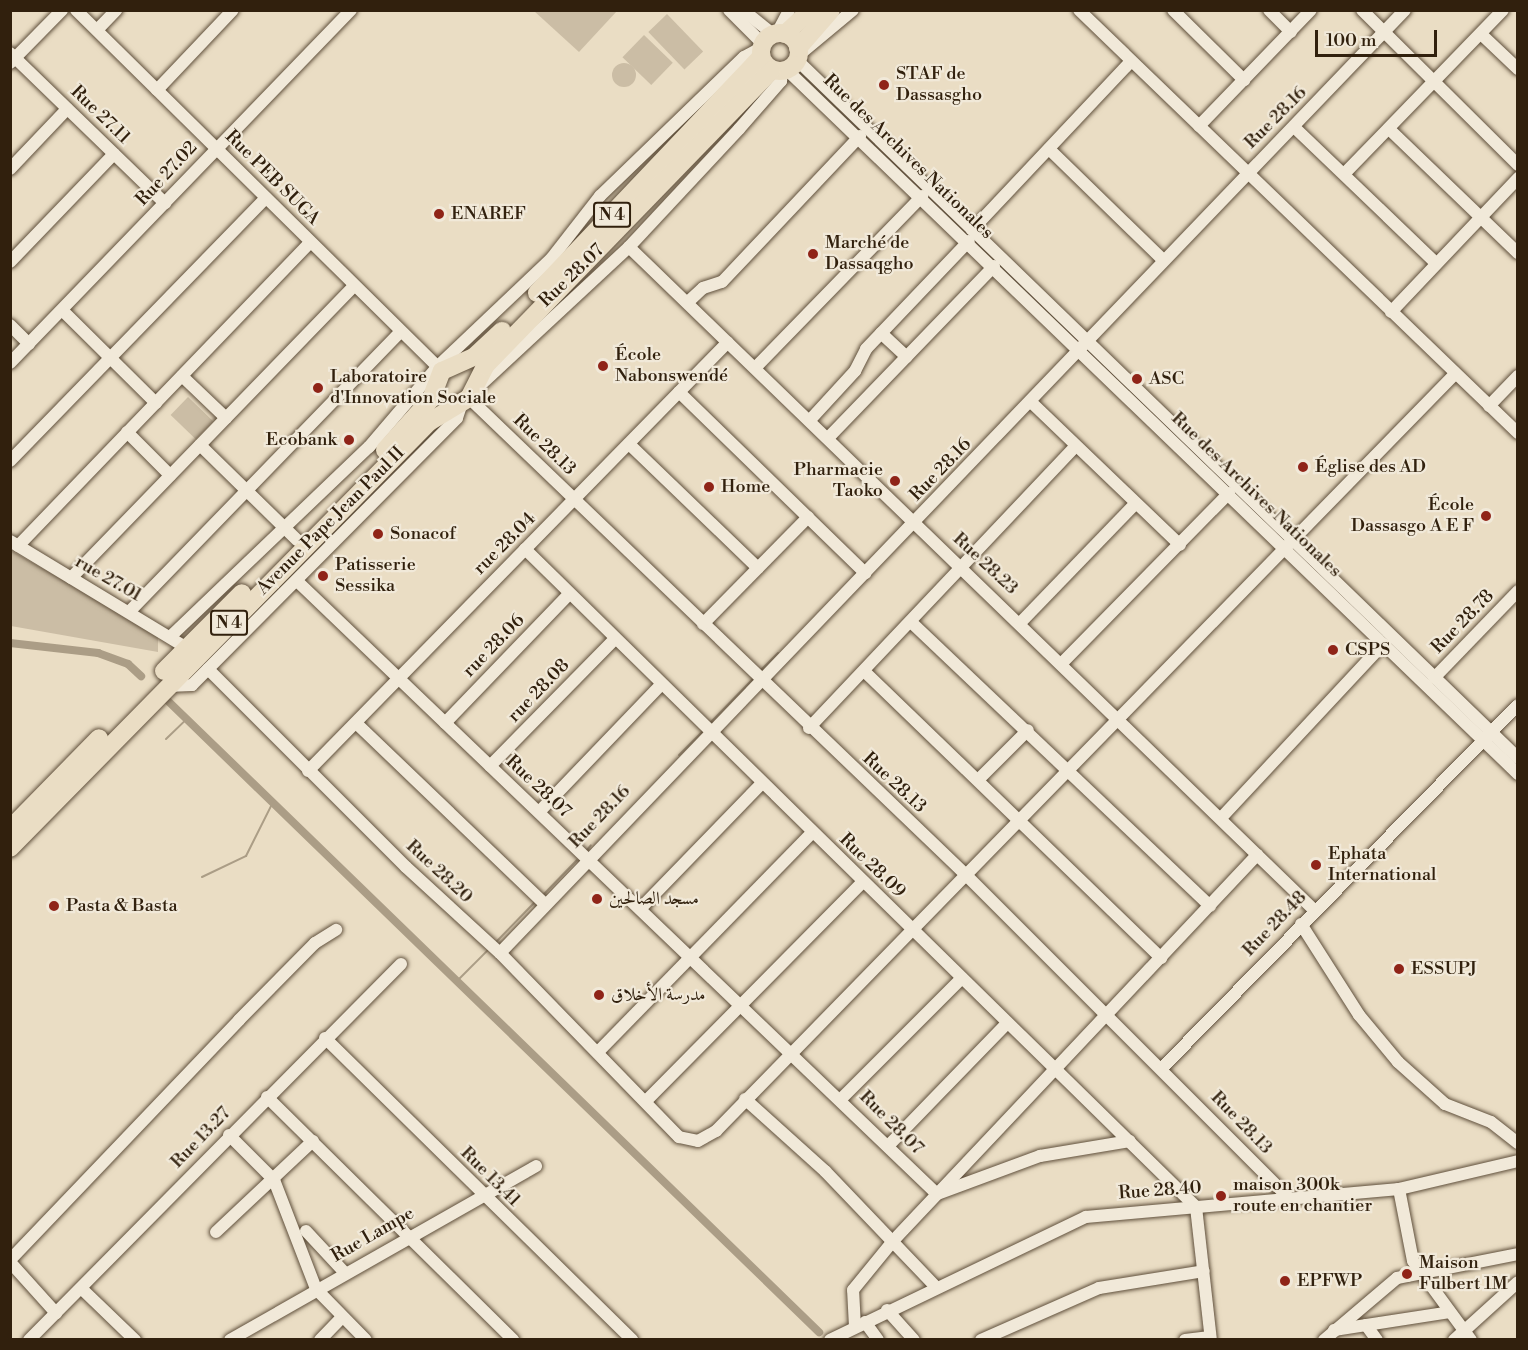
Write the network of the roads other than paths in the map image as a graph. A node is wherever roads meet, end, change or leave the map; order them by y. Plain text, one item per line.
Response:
1 (62, 10) edge
2 (76, 10) edge
3 (116, 10) edge
4 (233, 10) edge
5 (351, 10) edge
6 (729, 10) edge
7 (743, 10) edge
8 (789, 10) edge
9 (811, 10) edge
10 (831, 10) edge
11 (853, 10) edge
12 (1079, 10) edge
13 (1173, 10) edge
14 (1269, 10) edge
15 (1311, 10) edge
16 (1362, 10) edge
17 (1405, 10) edge
18 (1503, 10) edge
19 (97, 30) junction
20 (1291, 32) junction
21 (1384, 32) junction
22 (1481, 34) junction
23 (780, 52) junction
24 (12, 58) edge
25 (1131, 61) junction
26 (1518, 69) edge
27 (1244, 80) junction
28 (1434, 82) junction
29 (157, 90) junction
30 (67, 109) junction
31 (1199, 126) junction
32 (1294, 127) junction
33 (1389, 129) junction
34 (860, 136) junction
35 (216, 148) junction
36 (1049, 149) junction
37 (114, 154) junction
38 (1518, 165) edge
39 (10, 169) edge
40 (1247, 173) junction
41 (1345, 173) junction
42 (1518, 178) edge
43 (922, 196) junction
44 (266, 199) junction
45 (165, 203) junction
46 (1480, 217) junction
47 (970, 235) junction
48 (310, 243) junction
49 (629, 247) junction
50 (1518, 253) edge
51 (1163, 260) junction
52 (10, 262) edge
53 (1436, 263) junction
54 (994, 266) junction
55 (353, 286) junction
56 (688, 302) junction
57 (63, 311) junction
58 (1391, 312) junction
59 (10, 325) edge
60 (400, 332) junction
61 (881, 333) junction
62 (728, 342) junction
63 (29, 344) junction
64 (1085, 347) junction
65 (907, 357) junction
66 (111, 359) junction
67 (10, 363) edge
68 (755, 368) junction
69 (443, 373) junction
70 (1455, 374) junction
71 (182, 375) junction
72 (1518, 376) edge
73 (679, 392) junction
74 (467, 396) junction
75 (156, 403) junction
76 (1032, 403) junction
77 (1489, 406) junction
78 (226, 418) junction
79 (810, 420) junction
80 (127, 432) junction
81 (1518, 433) edge
82 (828, 438) junction
83 (629, 444) junction
84 (200, 445) junction
85 (1076, 446) junction
86 (10, 461) edge
87 (170, 475) junction
88 (246, 490) junction
89 (1228, 493) junction
90 (574, 500) junction
91 (1135, 504) junction
92 (808, 517) junction
93 (915, 522) junction
94 (291, 534) junction
95 (14, 544) edge
96 (1180, 545) junction
97 (1289, 545) junction
98 (525, 549) junction
99 (962, 567) junction
100 (758, 568) junction
101 (865, 573) junction
102 (71, 578) junction
103 (297, 581) junction
104 (1518, 591) edge
105 (568, 594) junction
106 (129, 612) junction
107 (912, 622) junction
108 (1021, 622) junction
109 (703, 624) junction
110 (171, 636) junction
111 (614, 640) junction
112 (1383, 644) junction
113 (187, 648) junction
114 (1063, 662) junction
115 (208, 669) junction
116 (865, 672) junction
117 (398, 677) junction
118 (761, 678) junction
119 (1434, 678) junction
120 (661, 685) junction
121 (166, 686) junction
122 (1518, 705) edge
123 (1117, 717) junction
124 (356, 723) junction
125 (445, 723) junction
126 (809, 728) junction
127 (710, 730) junction
128 (1028, 730) junction
129 (1488, 737) junction
130 (1518, 758) edge
131 (490, 766) junction
132 (1068, 768) junction
133 (308, 771) junction
134 (1518, 774) edge
135 (979, 779) junction
136 (762, 783) junction
137 (539, 812) junction
138 (1021, 818) junction
139 (1221, 818) junction
140 (10, 829) edge
141 (812, 833) junction
142 (10, 848) edge
143 (1257, 855) junction
144 (586, 858) junction
145 (966, 875) junction
146 (863, 882) junction
147 (545, 904) junction
148 (1210, 906) junction
149 (640, 909) junction
150 (1314, 910) junction
151 (1301, 924) junction
152 (336, 930) dead end
153 (914, 930) junction
154 (500, 953) junction
155 (690, 958) junction
156 (1161, 958) junction
157 (400, 964) dead end
158 (962, 978) junction
159 (740, 1005) junction
160 (1107, 1014) junction
161 (1007, 1023) junction
162 (324, 1038) junction
163 (598, 1052) junction
164 (790, 1054) junction
165 (1162, 1068) junction
166 (1056, 1069) junction
167 (267, 1097) junction
168 (746, 1099) junction
169 (841, 1099) junction
170 (647, 1100) junction
171 (229, 1135) junction
172 (314, 1141) junction
173 (1131, 1142) junction
174 (1518, 1143) edge
175 (888, 1146) junction
176 (1518, 1161) edge
177 (536, 1166) dead end
178 (274, 1180) junction
179 (1399, 1189) junction
180 (937, 1194) junction
181 (482, 1195) junction
182 (1289, 1198) junction
183 (1196, 1207) junction
184 (306, 1231) dead end
185 (216, 1232) dead end
186 (409, 1235) junction
187 (893, 1241) junction
188 (1518, 1254) edge
189 (10, 1261) edge
190 (1419, 1271) junction
191 (1204, 1272) junction
192 (345, 1273) junction
193 (1518, 1282) edge
194 (935, 1286) junction
195 (82, 1289) junction
196 (316, 1289) junction
197 (887, 1310) junction
198 (1450, 1312) junction
199 (56, 1313) junction
200 (342, 1317) junction
201 (860, 1324) junction
202 (1366, 1325) junction
203 (1334, 1330) junction
204 (1467, 1335) edge
205 (1210, 1338) edge
206 (29, 1340) edge
207 (135, 1340) edge
208 (230, 1340) edge
209 (320, 1340) edge
210 (366, 1340) edge
211 (513, 1340) edge
212 (632, 1340) edge
213 (830, 1340) edge
214 (878, 1340) edge
215 (914, 1340) edge
216 (981, 1340) edge
217 (1185, 1340) edge
218 (1324, 1340) edge
219 (1377, 1340) edge
220 (1454, 1340) edge

1 - 24 street
2 - 19 street, Rue PEB SUGA
3 - 19 street
4 - 29 street
5 - 35 street, Rue 27.02
6 - 23 street
7 - 23 street
8 - 23 street
9 - 23 highway, Avenue Pape Jean Paul II / N 4
10 - 23 highway, Avenue Pape Jean Paul II / N 4
11 - 23 street, Rue 28.07
12 - 25 street
13 - 27 street
14 - 20 street
15 - 20 street
16 - 21 street
17 - 21 street, Rue 28.16
18 - 22 street
19 - 29 street, Rue PEB SUGA
20 - 27 street
21 - 28 street
21 - 32 street, Rue 28.16
22 - 26 street
22 - 28 street
23 - 34 street, Rue des Archives Nationales
23 - 47 street, Rue des Archives Nationales
23 - 49 street, Rue 28.07
23 - 69 highway, Avenue Pape Jean Paul II / N 4
23 - 74 highway, Avenue Pape Jean Paul II / N 4
24 - 30 street, Rue 27.11
25 - 31 street
25 - 36 street
27 - 31 street
28 - 33 street
28 - 38 street
29 - 35 street, Rue PEB SUGA
30 - 37 street, Rue 27.11
30 - 39 street
31 - 40 street
32 - 40 street, Rue 28.16
32 - 41 street
33 - 41 street
33 - 46 street
34 - 43 street, Rue des Archives Nationales
34 - 56 street
35 - 44 street, Rue PEB SUGA
35 - 45 street, Rue 27.02
36 - 47 street
36 - 51 street
37 - 45 street, Rue 27.11
37 - 52 street
40 - 51 street, Rue 28.16
40 - 58 street
41 - 53 street
42 - 46 street
43 - 47 street, Rue des Archives Nationales
43 - 68 street
44 - 48 street, Rue PEB SUGA
44 - 66 street
45 - 57 street, Rue 27.02
46 - 50 street
46 - 53 street
47 - 54 street, Rue des Archives Nationales
47 - 61 street
47 - 64 street, Rue des Archives Nationales
48 - 55 street, Rue PEB SUGA
48 - 71 street
49 - 56 street, Rue 28.23
49 - 74 street, Rue 28.07
51 - 64 street, Rue 28.16
53 - 58 street
54 - 64 street, Rue des Archives Nationales
54 - 65 street
55 - 60 street, Rue PEB SUGA
55 - 78 street
56 - 62 street, Rue 28.23
57 - 63 street, Rue 27.02
57 - 66 street
58 - 70 street
59 - 63 street
60 - 69 street, Rue PEB SUGA
60 - 88 street
61 - 65 street
61 - 79 street
62 - 68 street, Rue 28.23
62 - 73 street, rue 28.04
63 - 67 street, Rue 27.02
64 - 76 street, Rue 28.16
64 - 89 street, Rue des Archives Nationales
64 - 97 street, Rue des Archives Nationales
65 - 82 street
66 - 75 street
66 - 86 street
68 - 79 street, Rue 28.23
69 - 74 highway
69 - 74 highway
69 - 94 highway, Avenue Pape Jean Paul II / N 4
70 - 77 street
70 - 97 street
71 - 75 street
71 - 78 street
72 - 77 street
73 - 83 street, rue 28.04
73 - 92 street
74 - 90 street, Rue 28.13
74 - 103 street, Rue 28.07
74 - 121 highway, Avenue Pape Jean Paul II / N 4
75 - 80 street
76 - 85 street
76 - 93 street, Rue 28.16
77 - 81 street
78 - 84 street
79 - 82 street, Rue 28.23
80 - 87 street
80 - 95 street
82 - 93 street, Rue 28.23
83 - 90 street, rue 28.04
83 - 100 street
84 - 87 street
84 - 88 street
85 - 91 street
85 - 99 street
87 - 102 street
88 - 94 street
88 - 106 street
89 - 96 street
89 - 97 street, Rue des Archives Nationales
90 - 98 street, rue 28.04
90 - 109 street, Rue 28.13
91 - 96 street
91 - 108 street
92 - 100 street
92 - 101 street
93 - 99 street, Rue 28.23
93 - 101 street, Rue 28.16
94 - 110 street
94 - 113 highway, Avenue Pape Jean Paul II / N 4
95 - 102 street, rue 27.01
96 - 114 street
97 - 112 street, Rue des Archives Nationales
97 - 119 street, Rue des Archives Nationales
97 - 123 street
98 - 105 street, Rue 28.09
98 - 117 street, rue 28.04
99 - 107 street
99 - 108 street, Rue 28.23
100 - 109 street
101 - 118 street, Rue 28.16
102 - 106 street, rue 27.01
103 - 115 street, Rue 28.07
103 - 117 street, Rue 28.07
104 - 119 street, Rue 28.78
105 - 111 street, Rue 28.09
105 - 125 street, rue 28.06
106 - 110 street, rue 27.01
107 - 116 street
107 - 128 street
108 - 114 street, Rue 28.23
109 - 118 street, Rue 28.13
110 - 113 street, rue 27.01
111 - 120 street, Rue 28.09
111 - 131 street, rue 28.08
112 - 129 street, Rue des Archives Nationales
112 - 139 street
113 - 140 highway, Avenue Pape Jean Paul II / N 4
114 - 123 street, Rue 28.23
115 - 121 street, Rue 28.07
115 - 133 street, Rue 28.20
116 - 126 street
116 - 135 street
117 - 124 street, rue 28.04
117 - 125 street, Rue 28.07
118 - 126 street, Rue 28.13
118 - 127 street, Rue 28.16
119 - 129 street, Rue des Archives Nationales
120 - 127 street, Rue 28.09
120 - 137 street
121 - 142 highway, Avenue Pape Jean Paul II / N 4
122 - 129 street, Rue 28.48
123 - 132 street
123 - 139 street, Rue 28.23
124 - 133 street, rue 28.04
124 - 147 street
125 - 131 street, Rue 28.07
126 - 145 street, Rue 28.13
127 - 136 street, Rue 28.09
127 - 144 street, Rue 28.16
128 - 132 street
128 - 135 street
129 - 130 street, Rue des Archives Nationales
129 - 134 street, Rue des Archives Nationales
129 - 150 street, Rue 28.48
131 - 137 street, Rue 28.07
132 - 138 street
132 - 148 street
133 - 154 street, Rue 28.20
135 - 138 street
136 - 141 street, Rue 28.09
136 - 149 street
137 - 144 street, Rue 28.07
138 - 145 street
138 - 156 street
139 - 143 street, Rue 28.23
141 - 146 street, Rue 28.09
141 - 155 street
143 - 148 street
143 - 150 street, Rue 28.23
144 - 147 street, Rue 28.16
144 - 149 street, Rue 28.07
145 - 153 street
145 - 160 street, Rue 28.13
146 - 153 street, Rue 28.09
146 - 159 street
147 - 154 street, Rue 28.16
148 - 156 street
149 - 155 street, Rue 28.07
150 - 151 street, Rue 28.48
151 - 165 street, Rue 28.48
151 - 174 street
152 - 189 street
153 - 158 street, Rue 28.09
153 - 164 street
154 - 163 street, Rue 28.20
155 - 159 street, Rue 28.07
155 - 163 street
156 - 160 street
157 - 162 street, Rue 13.27
158 - 161 street, Rue 28.09
158 - 169 street
159 - 164 street, Rue 28.07
159 - 170 street
160 - 165 street, Rue 28.13
160 - 166 street
161 - 166 street, Rue 28.09
161 - 175 street
162 - 167 street, Rue 13.27
162 - 181 street, Rue 13.41
163 - 170 street, Rue 28.20
164 - 168 street
164 - 169 street, Rue 28.07
165 - 182 street, Rue 28.13
166 - 173 street, Rue 28.09
166 - 180 street
167 - 171 street, Rue 13.27
167 - 172 street
168 - 170 street, Rue 28.20
168 - 187 street
169 - 175 street, Rue 28.07
171 - 178 street
171 - 195 street, Rue 13.27
172 - 178 street
172 - 186 street
173 - 180 street
173 - 183 street, Rue 28.09
175 - 180 street, Rue 28.07
176 - 179 street, Rue 28.40
177 - 181 street, Rue Lampe
178 - 185 street
178 - 196 street
179 - 182 street, Rue 28.40
179 - 190 street
180 - 187 street
181 - 186 street, Rue Lampe
181 - 212 street, Rue 13.41
182 - 183 street, Rue 28.40
183 - 191 street
183 - 194 street, Rue 28.40
184 - 192 street
186 - 192 street, Rue Lampe
186 - 211 street
187 - 194 street
187 - 201 street
188 - 190 street
189 - 199 street
190 - 198 street
190 - 203 street
191 - 205 street
191 - 216 street
192 - 196 street, Rue Lampe
193 - 204 street
194 - 197 street, Rue 28.40
195 - 199 street, Rue 13.27
195 - 207 street
196 - 200 street
196 - 208 street, Rue Lampe
197 - 201 street, Rue 28.40
197 - 215 street
198 - 202 street
198 - 204 street
199 - 206 street, Rue 13.27
200 - 209 street
200 - 210 street
201 - 213 street, Rue 28.40
201 - 214 street
202 - 203 street
202 - 219 street
203 - 218 street
204 - 220 street
205 - 217 street

